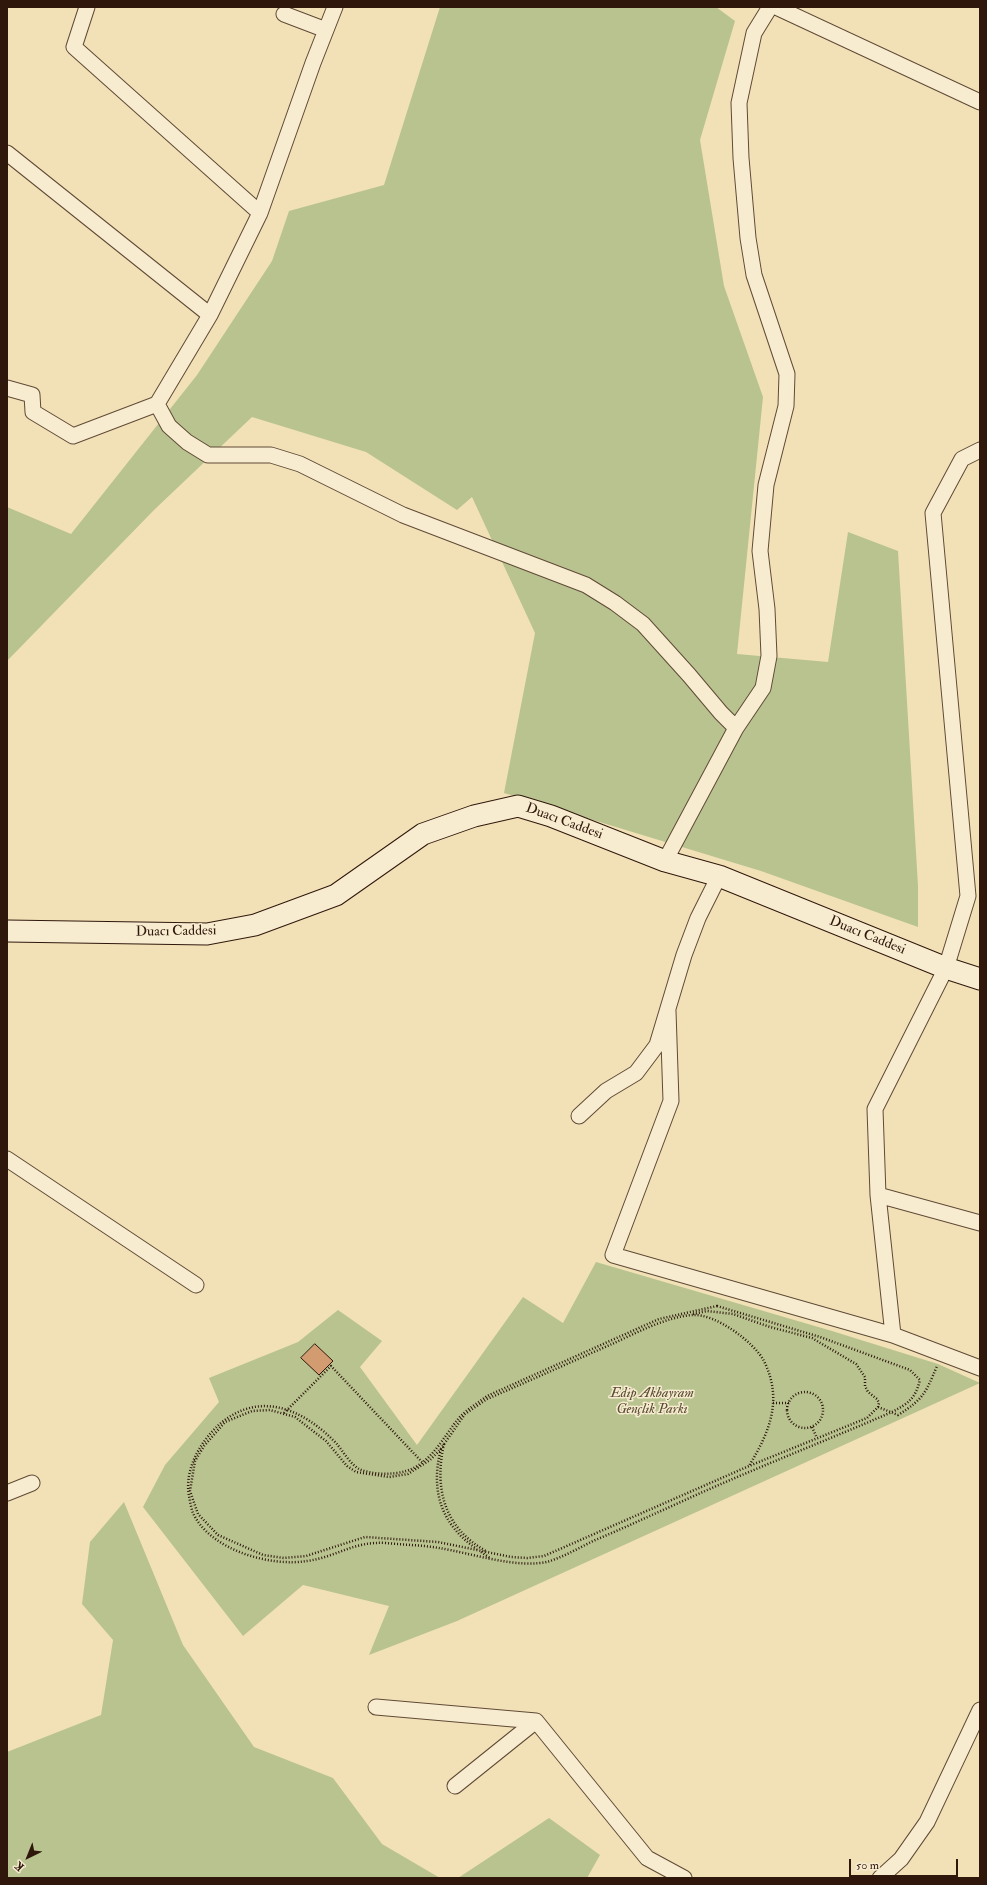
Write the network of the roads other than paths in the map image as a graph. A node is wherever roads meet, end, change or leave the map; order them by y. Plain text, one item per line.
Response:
1 (87, 7) edge
2 (336, 7) edge
3 (770, 7) edge
4 (776, 7) edge
5 (284, 14) dead end
6 (326, 30) junction
7 (980, 102) edge
8 (7, 153) edge
9 (260, 213) junction
10 (210, 315) junction
11 (7, 388) edge
12 (156, 404) junction
13 (980, 450) edge
14 (736, 728) junction
15 (665, 861) junction
16 (719, 876) junction
17 (7, 931) edge
18 (946, 968) junction
19 (980, 979) edge
20 (668, 1011) junction
21 (580, 1116) dead end
22 (7, 1159) edge
23 (878, 1195) junction
24 (980, 1223) edge
25 (196, 1285) dead end
26 (893, 1335) junction
27 (980, 1368) edge
28 (32, 1483) dead end
29 (7, 1493) edge
30 (376, 1707) dead end
31 (980, 1710) edge
32 (536, 1721) junction
33 (455, 1786) dead end
34 (684, 1878) edge
35 (880, 1878) edge

1 - 9 street
2 - 6 street
3 - 14 street
4 - 7 street
5 - 6 street
6 - 9 street
8 - 10 street
9 - 10 street
10 - 12 street
11 - 12 street
12 - 14 street
13 - 18 street
14 - 15 street
15 - 16 street, Duacı Caddesi
15 - 17 street, Duacı Caddesi
16 - 18 street, Duacı Caddesi
16 - 20 street
18 - 19 street, Duacı Caddesi
18 - 23 street
20 - 21 street
20 - 26 street
22 - 25 street
23 - 24 street
23 - 26 street
26 - 27 street
28 - 29 street
30 - 32 street
31 - 35 street
32 - 33 street
32 - 34 street

